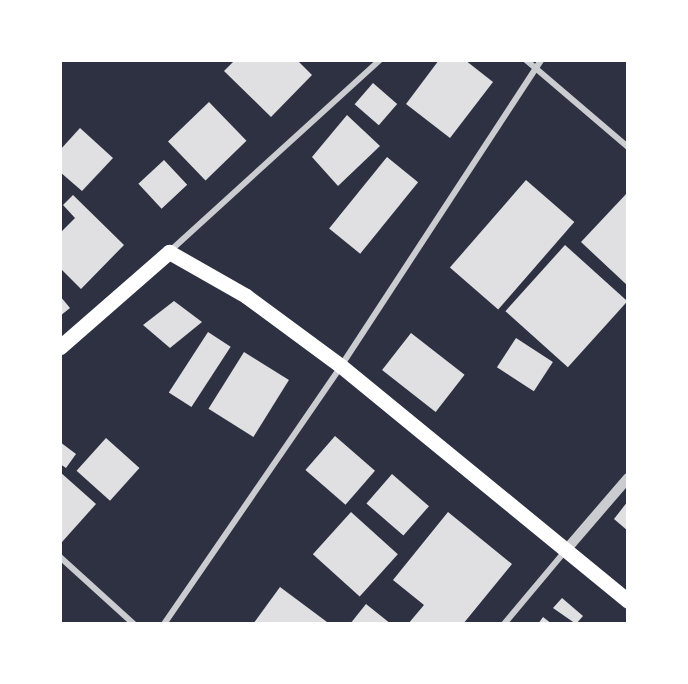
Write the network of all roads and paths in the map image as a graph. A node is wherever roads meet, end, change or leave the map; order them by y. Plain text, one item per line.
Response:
1 (380, 60) edge
2 (526, 60) edge
3 (541, 60) edge
4 (536, 67) junction
5 (628, 147) edge
6 (169, 252) junction
7 (60, 347) edge
8 (341, 366) junction
9 (628, 478) edge
10 (566, 550) junction
11 (60, 557) edge
12 (628, 601) edge
13 (134, 624) edge
14 (164, 624) edge
15 (504, 624) edge

1 - 6 street
2 - 4 street
3 - 4 street
4 - 5 street
4 - 8 street
6 - 7 main road
6 - 8 main road
8 - 10 main road
8 - 14 street
9 - 10 street
10 - 12 main road
10 - 15 street
11 - 13 street

